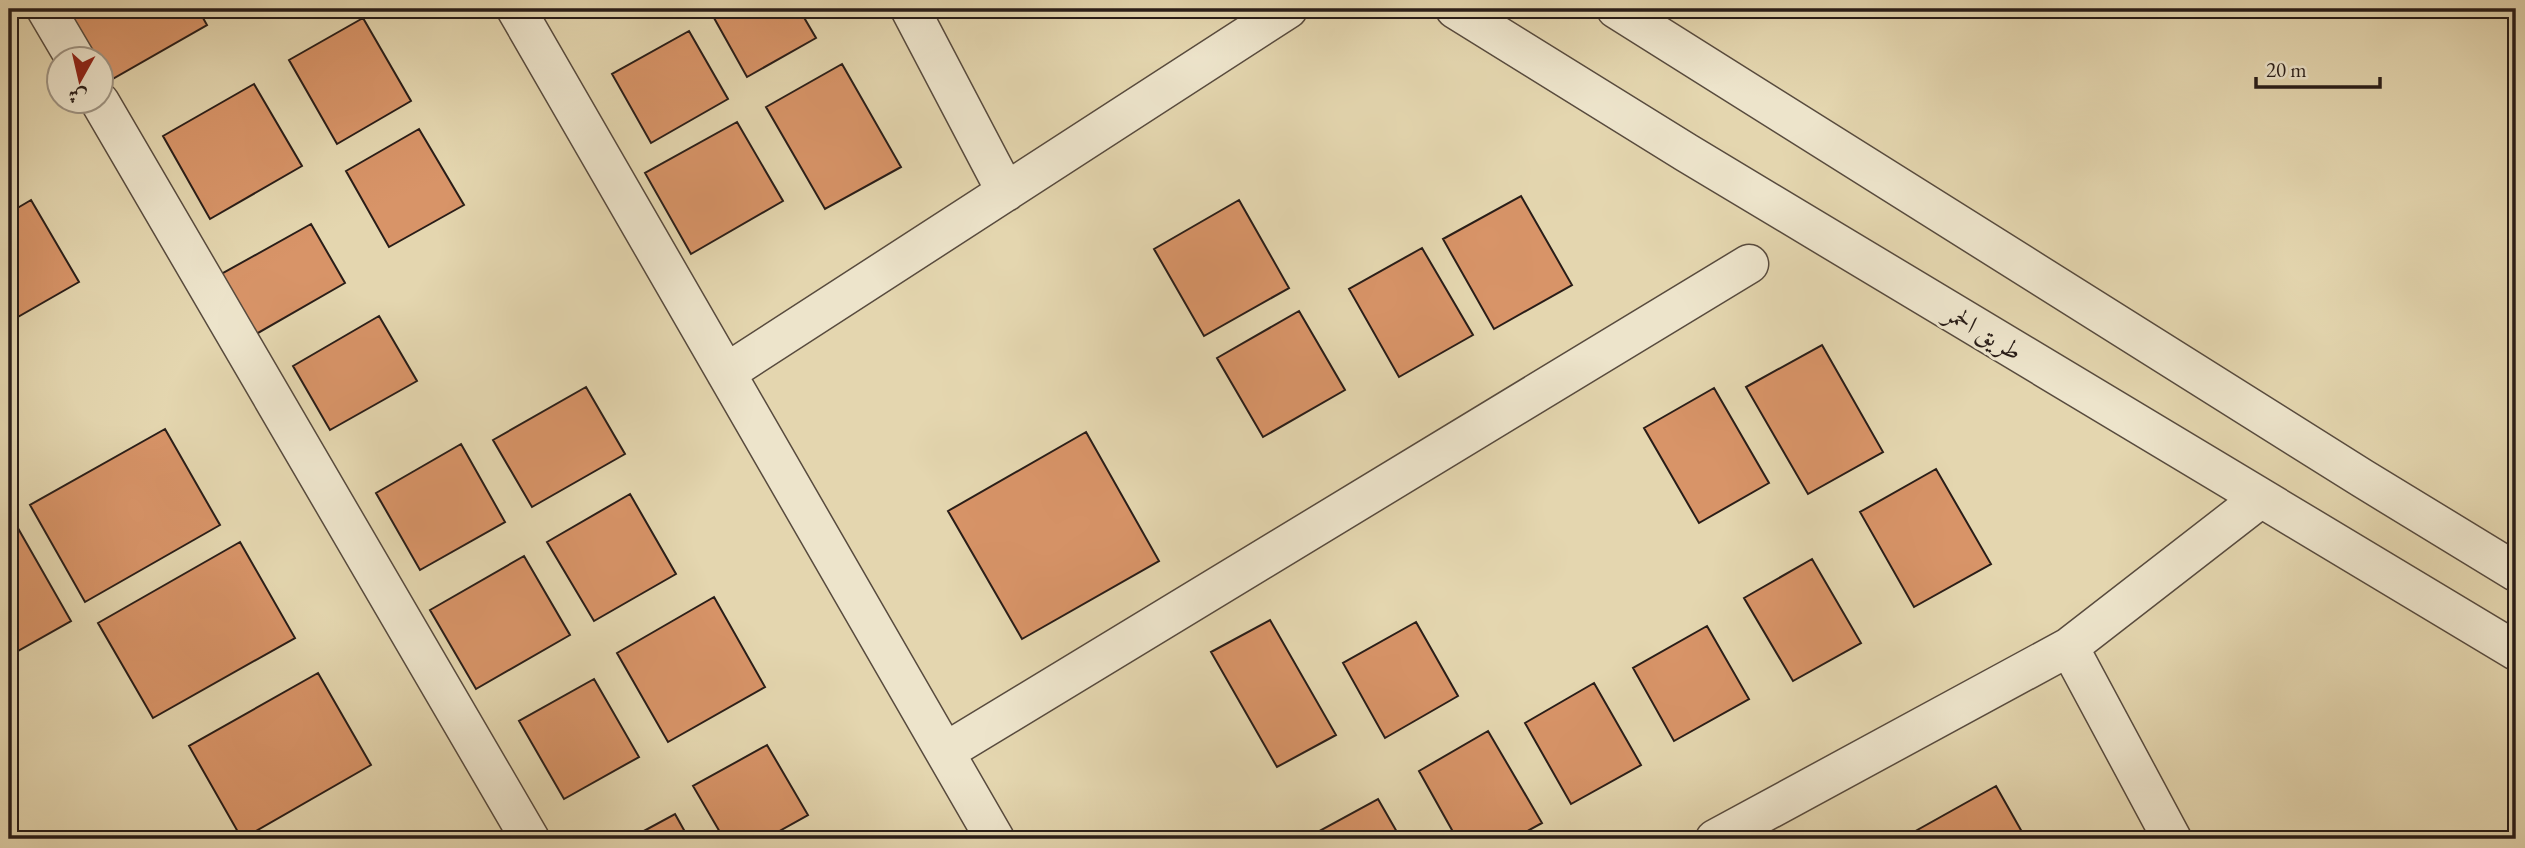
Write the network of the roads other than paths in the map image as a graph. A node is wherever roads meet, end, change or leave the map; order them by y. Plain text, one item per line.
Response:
1 (46, 9) edge
2 (516, 9) edge
3 (910, 9) edge
4 (1288, 9) edge
5 (1455, 9) edge
6 (1616, 9) edge
7 (68, 46) edge
8 (108, 116) edge
9 (1006, 192) junction
10 (1749, 264) dead end
11 (726, 373) junction
12 (2261, 498) junction
13 (2516, 572) edge
14 (2069, 647) junction
15 (2516, 651) edge
16 (945, 752) junction
17 (530, 839) edge
18 (995, 839) edge
19 (1715, 839) edge
20 (2172, 839) edge

1 - 7 street
2 - 11 street
3 - 9 street
4 - 9 street
5 - 12 street, طريق الحمر
6 - 13 street
8 - 17 street
9 - 11 street
10 - 16 street
11 - 16 street
12 - 14 street
12 - 15 street, طريق الحمر
14 - 19 street
14 - 20 street
16 - 18 street

